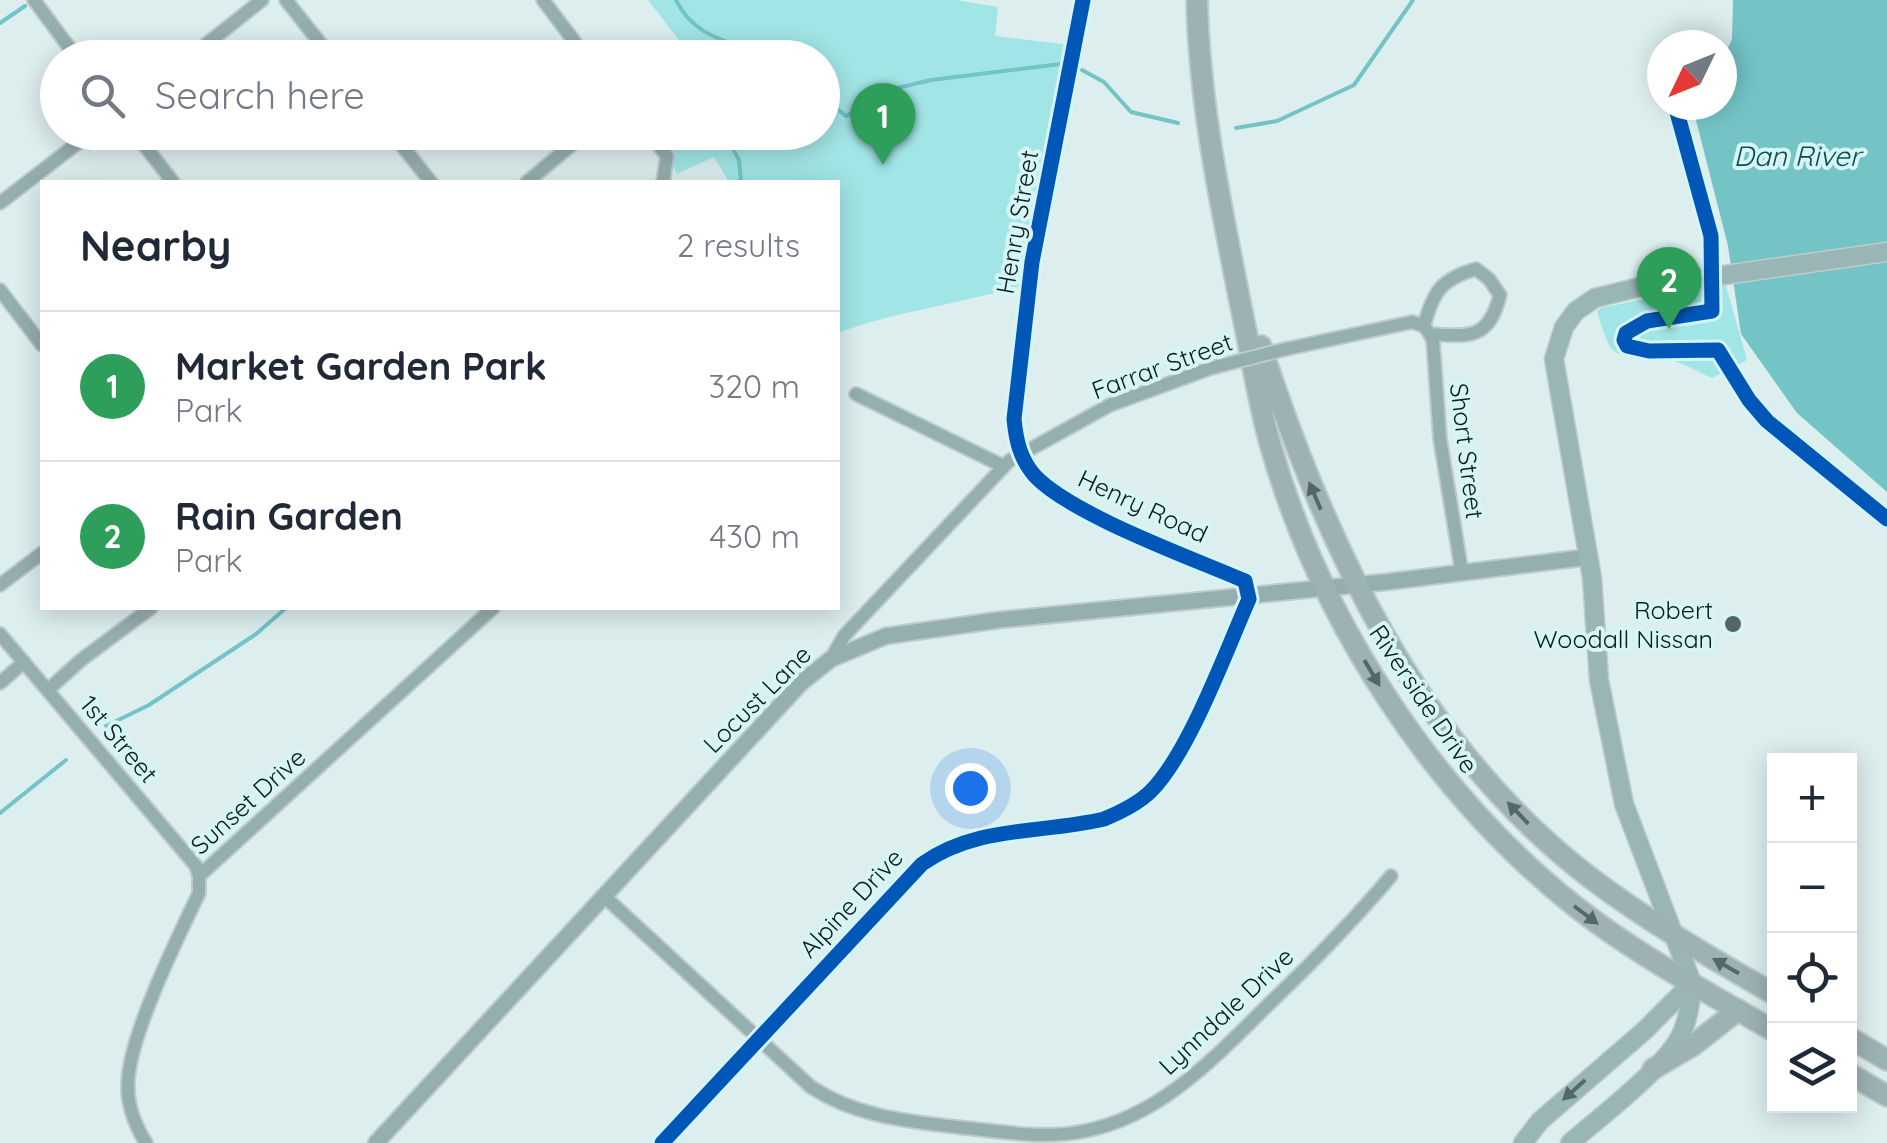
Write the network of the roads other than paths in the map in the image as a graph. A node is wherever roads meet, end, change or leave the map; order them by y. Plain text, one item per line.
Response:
1 (34, 0) edge
2 (262, 0) edge
3 (286, 0) edge
4 (543, 0) edge
5 (1082, 0) edge
6 (1197, 0) edge
7 (64, 40) edge
8 (212, 40) edge
9 (318, 40) edge
10 (574, 40) edge
11 (69, 150) edge
12 (148, 150) edge
13 (405, 150) edge
14 (565, 150) edge
15 (662, 150) edge
16 (170, 180) edge
17 (428, 180) edge
18 (529, 180) edge
19 (663, 180) edge
20 (0, 203) edge
21 (1887, 252) edge
22 (1230, 254) junction
23 (0, 290) edge
24 (1427, 330) junction
25 (40, 341) edge
26 (856, 394) dead end
27 (1020, 453) junction
28 (1003, 466) junction
29 (40, 554) edge
30 (1589, 557) junction
31 (1462, 573) junction
32 (0, 584) edge
33 (1356, 584) junction
34 (1326, 587) junction
35 (1250, 594) junction
36 (148, 610) edge
37 (492, 610) edge
38 (0, 634) edge
39 (831, 659) junction
40 (24, 662) junction
41 (0, 684) edge
42 (48, 690) junction
43 (199, 876) junction
44 (1391, 876) dead end
45 (605, 897) junction
46 (1677, 938) junction
47 (1692, 983) junction
48 (1767, 990) edge
49 (1738, 1010) junction
50 (1767, 1027) edge
51 (760, 1038) junction
52 (1630, 1042) junction
53 (1857, 1042) edge
54 (1887, 1060) edge
55 (1653, 1068) junction
56 (1857, 1078) edge
57 (1887, 1096) edge
58 (146, 1143) edge
59 (376, 1143) edge
60 (662, 1143) edge
61 (1524, 1143) edge
62 (1570, 1143) edge

1 - 7 street
2 - 8 street
3 - 9 street
4 - 10 street
5 - 27 street, Henry Street
6 - 22 main road, Riverside Drive
11 - 20 street
12 - 16 street
13 - 17 street
14 - 18 street
15 - 19 street
21 - 30 main road
33 -> 22 main road, Riverside Drive
22 - 34 main road, Riverside Drive
23 - 25 street
24 - 24 street, Farrar Street
24 - 27 street, Farrar Street, bridge
24 - 31 street, Short Street
26 - 28 street
27 - 28 street, Farrar Street
27 - 35 street, Henry Road
28 - 39 street, Farrar Street
29 - 32 street
30 - 31 street
30 - 46 main road
31 - 33 street
33 - 34 street
46 -> 33 main road, Riverside Drive
34 - 35 street, Locust Lane
34 -> 47 main road, Riverside Drive
35 - 39 street, Locust Lane
35 - 51 street, Alpine Drive
36 - 42 street
37 - 43 street, Sunset Drive
38 - 40 street, 1st Street
39 - 45 street, Locust Lane
40 - 41 street
40 - 42 street, 1st Street
42 - 43 street, 1st Street
43 - 58 street, Sunset Drive
44 - 51 street, Lynndale Drive
45 - 51 street, Lynndale Drive
45 - 59 street, Locust Lane
46 - 47 main road
48 -> 46 main road, Riverside Drive
47 - 49 main road, Riverside Drive
47 - 52 main road
47 - 55 main road
49 - 50 main road, Riverside Drive
49 - 55 main road
51 - 60 street, Alpine Drive
52 - 55 main road
52 -> 61 main road
53 - 54 main road
55 - 62 main road
56 - 57 main road

